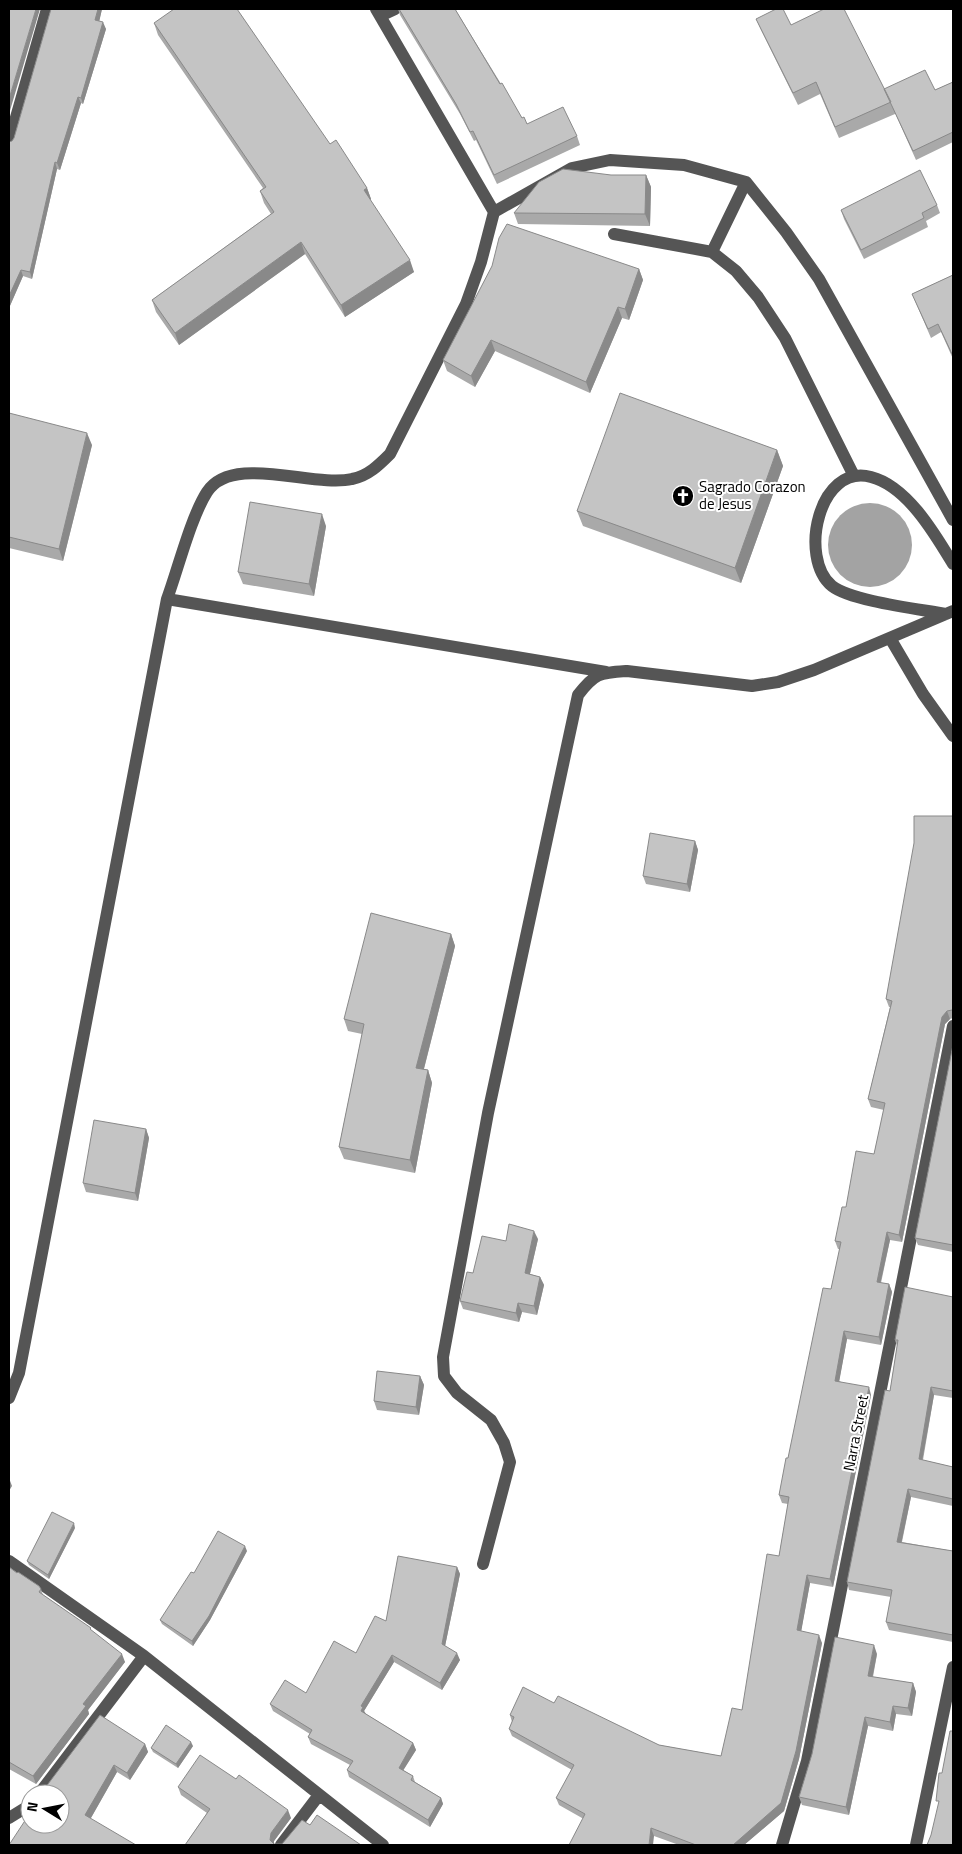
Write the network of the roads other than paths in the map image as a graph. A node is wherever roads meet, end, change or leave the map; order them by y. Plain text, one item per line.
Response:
1 (47, 9) edge
2 (395, 9) edge
3 (378, 13) edge
4 (9, 142) edge
5 (746, 182) junction
6 (494, 212) junction
7 (614, 234) edge
8 (712, 252) junction
9 (854, 476) junction
10 (953, 520) edge
11 (953, 564) edge
12 (167, 598) junction
13 (950, 613) edge
14 (890, 638) junction
15 (609, 673) junction
16 (953, 736) edge
17 (953, 1026) edge
18 (9, 1398) edge
19 (9, 1561) edge
20 (483, 1564) dead end
21 (144, 1656) junction
22 (953, 1667) edge
23 (47, 1784) edge
24 (319, 1795) junction
25 (20, 1811) edge
26 (9, 1818) edge
27 (281, 1845) edge
28 (383, 1845) edge
29 (782, 1845) edge
30 (916, 1845) edge

1 - 4 street
2 - 3 street
3 - 6 street
5 - 6 street
5 - 8 street
5 - 10 street
6 - 12 street
7 - 8 street
8 - 9 street
9 - 11 street
9 - 13 street
12 - 15 street
12 - 18 street
13 - 14 street
14 - 15 street
14 - 16 street
15 - 20 street
17 - 29 street, Narra Street
19 - 21 street
21 - 23 street
21 - 24 street
22 - 30 street
24 - 27 street
24 - 28 street
25 - 26 street

